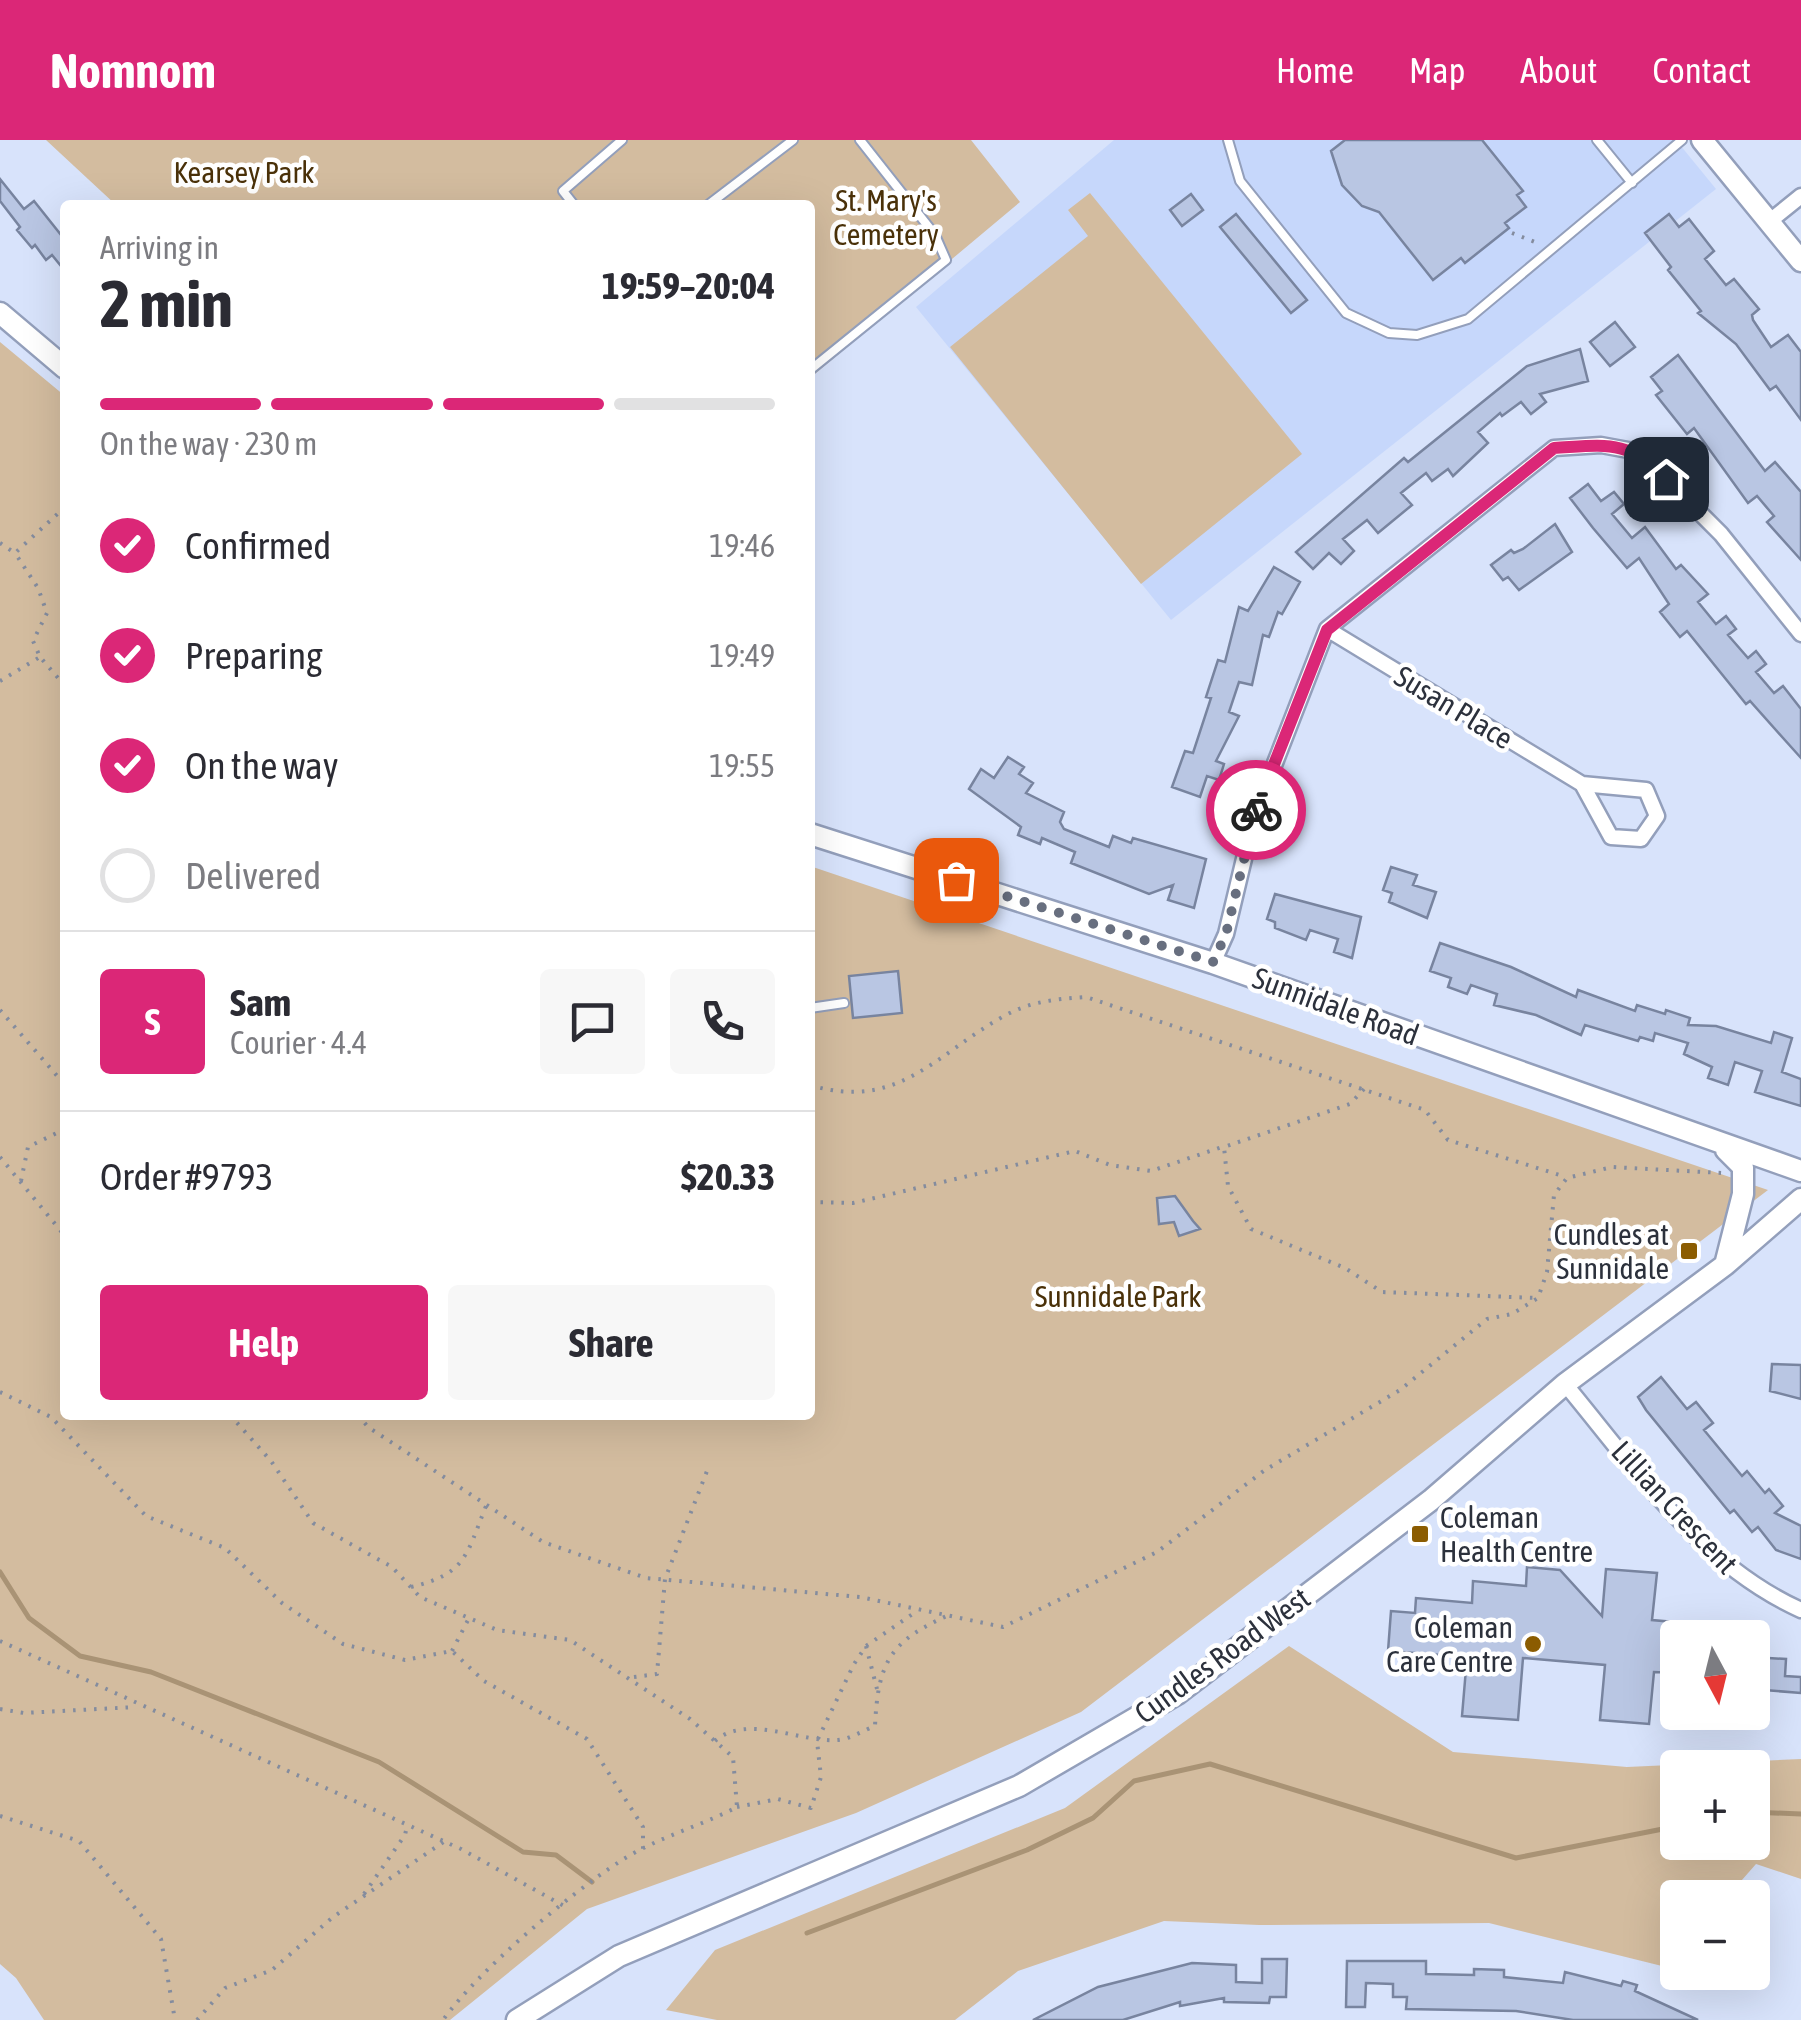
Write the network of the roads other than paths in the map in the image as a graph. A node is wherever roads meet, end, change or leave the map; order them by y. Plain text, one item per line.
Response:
1 (622, 140) edge
2 (792, 140) edge
3 (860, 140) edge
4 (1228, 140) edge
5 (1597, 140) edge
6 (1682, 140) edge
7 (1702, 140) edge
8 (1632, 182) junction
9 (1801, 196) edge
10 (570, 200) edge
11 (714, 200) edge
12 (1770, 222) junction
13 (1801, 260) edge
14 (0, 313) edge
15 (60, 364) edge
16 (815, 366) edge
17 (1327, 630) junction
18 (1801, 634) edge
19 (1582, 784) junction
20 (815, 836) edge
21 (1213, 962) junction
22 (844, 1004) dead end
23 (815, 1007) edge
24 (1721, 1145) junction
25 (1801, 1171) edge
26 (1801, 1199) edge
27 (1724, 1265) junction
28 (1566, 1384) junction
29 (1801, 1610) edge
30 (517, 2020) edge

1 - 10 lane
2 - 11 lane
3 - 16 lane
4 - 8 lane
5 - 8 lane
6 - 8 lane
7 - 12 main road
9 - 12 street
12 - 13 main road
14 - 15 main road
17 - 18 street
17 - 19 street, Susan Place
17 - 21 street
19 - 19 street, Susan Place
20 - 21 main road, Sunnidale Road
21 - 24 main road, Sunnidale Road
22 - 23 lane
24 - 25 main road, Sunnidale Road
24 - 27 main road
26 - 27 main road, Cundles Road West
27 - 28 main road, Cundles Road West
28 - 29 street, Lillian Crescent
28 - 30 main road, Cundles Road West

